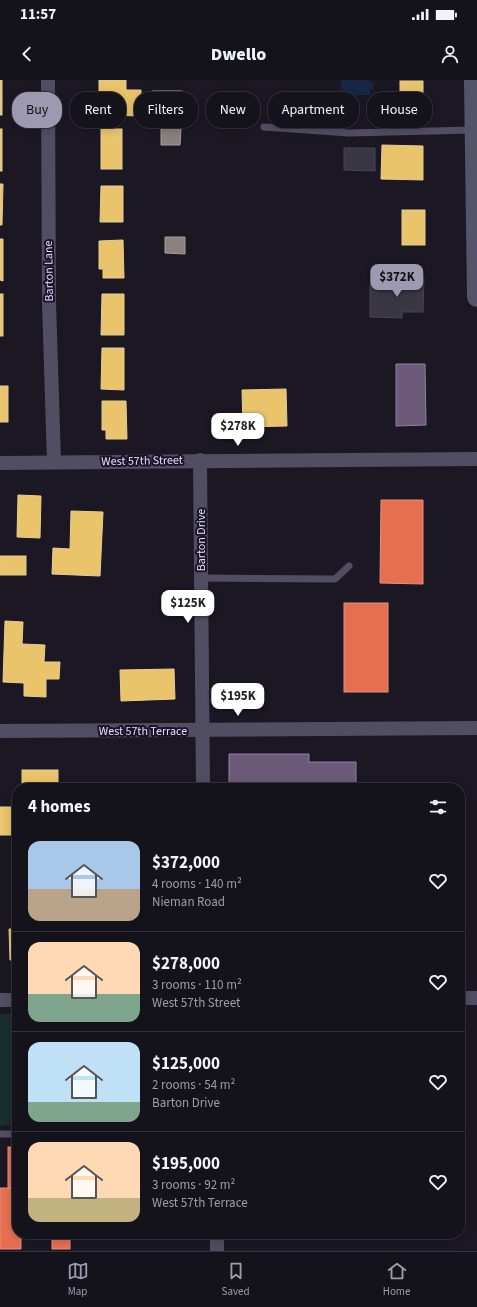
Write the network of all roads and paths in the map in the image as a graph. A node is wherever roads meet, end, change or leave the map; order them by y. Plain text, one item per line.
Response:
1 (48, 80) edge
2 (474, 80) edge
3 (264, 127) dead end
4 (475, 130) junction
5 (476, 211) edge
6 (477, 297) edge
7 (477, 459) edge
8 (200, 460) junction
9 (54, 462) junction
10 (0, 463) edge
11 (349, 566) dead end
12 (201, 578) junction
13 (477, 728) edge
14 (0, 731) edge
15 (202, 731) junction
16 (203, 783) edge
17 (465, 998) edge
18 (477, 998) edge
19 (0, 1000) edge
20 (12, 1000) edge
21 (0, 1134) edge
22 (12, 1134) edge
23 (217, 1239) edge
24 (217, 1251) edge

1 - 9 street, Barton Lane
2 - 4 main road
3 - 4 lane
4 - 5 main road
5 - 6 main road
7 - 8 street, West 57th Street
8 - 9 street, West 57th Street
8 - 12 street, Barton Drive
9 - 10 street, West 57th Street
11 - 12 lane
12 - 15 street, Barton Drive
13 - 15 street, West 57th Terrace
14 - 15 street, West 57th Terrace
15 - 16 street, Barton Drive
17 - 18 street
19 - 20 street
21 - 22 lane
23 - 24 street

